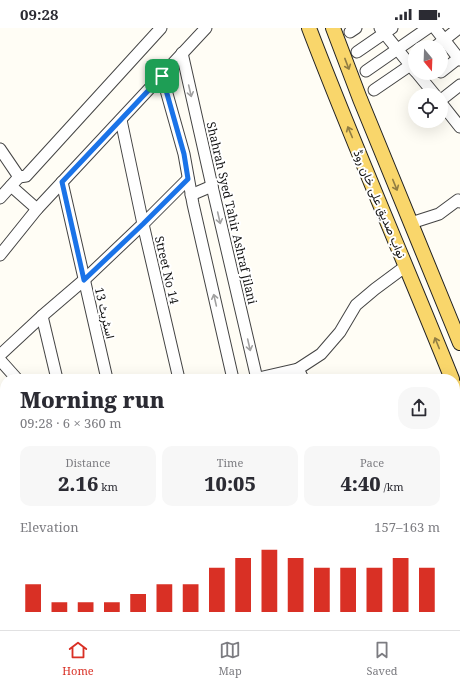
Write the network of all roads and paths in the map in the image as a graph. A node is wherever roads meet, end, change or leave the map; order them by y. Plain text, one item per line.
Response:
1 (161, 28) edge
2 (206, 28) edge
3 (308, 28) edge
4 (332, 28) edge
5 (428, 28) edge
6 (435, 28) edge
7 (459, 28) edge
8 (385, 30) edge
9 (444, 40) joint
10 (448, 45) edge
11 (398, 50) junction
12 (357, 52) dead end
13 (182, 53) junction
14 (459, 59) edge
15 (408, 61) edge
16 (448, 67) edge
17 (366, 71) dead end
18 (408, 71) edge
19 (162, 76) junction
20 (423, 80) edge
21 (431, 80) edge
22 (426, 84) junction
23 (460, 85) edge
24 (429, 88) edge
25 (374, 90) dead end
26 (448, 94) edge
27 (448, 110) edge
28 (458, 119) edge
29 (121, 120) junction
30 (0, 149) edge
31 (19, 177) junction
32 (188, 179) junction
33 (62, 182) junction
34 (11, 186) junction
35 (212, 186) junction
36 (191, 195) junction
37 (0, 198) edge
38 (459, 199) edge
39 (37, 209) junction
40 (411, 223) junction
41 (143, 224) junction
42 (0, 255) edge
43 (406, 266) junction
44 (84, 280) junction
45 (42, 316) junction
46 (460, 343) edge
47 (0, 355) edge
48 (0, 360) edge
49 (13, 374) edge
50 (56, 374) edge
51 (106, 374) edge
52 (178, 374) edge
53 (232, 374) edge
54 (255, 374) edge
55 (301, 374) edge
56 (450, 374) edge

1 - 31 street
2 - 13 street
43 -> 3 main road, نواب صدیق علی خان روڈ
4 -> 40 main road, نواب صدیق علی خان روڈ
5 - 11 street
6 - 9 street
7 - 9 street
8 - 11 street
8 - 12 street
10 - 14 street
11 - 15 street
11 - 17 street
13 - 19 street
13 -> 35 street, Shahrah Syed Tahir Ashraf Jilani
14 - 16 street
18 - 25 street
19 - 29 street
19 - 32 street
20 - 22 street
21 - 22 street
22 - 24 street
23 - 26 street
27 - 28 street
29 - 33 street
29 - 41 street, Street No 14
30 - 31 street
31 - 34 street
32 - 36 street
32 - 41 street
33 - 39 street
33 - 44 street, اسٹریٹ 13
34 - 37 street
34 - 39 street
35 - 36 street
35 -> 54 street, Shahrah Syed Tahir Ashraf Jilani
53 -> 36 street
38 - 40 street
39 - 42 street
40 - 46 main road, نواب صدیق علی خان روڈ
41 - 44 street
41 - 52 street, Street No 14
43 - 55 street
56 -> 43 main road, نواب صدیق علی خان روڈ
44 - 45 street
44 - 51 street, اسٹریٹ 13
45 - 47 street
45 - 50 street
48 - 49 street

